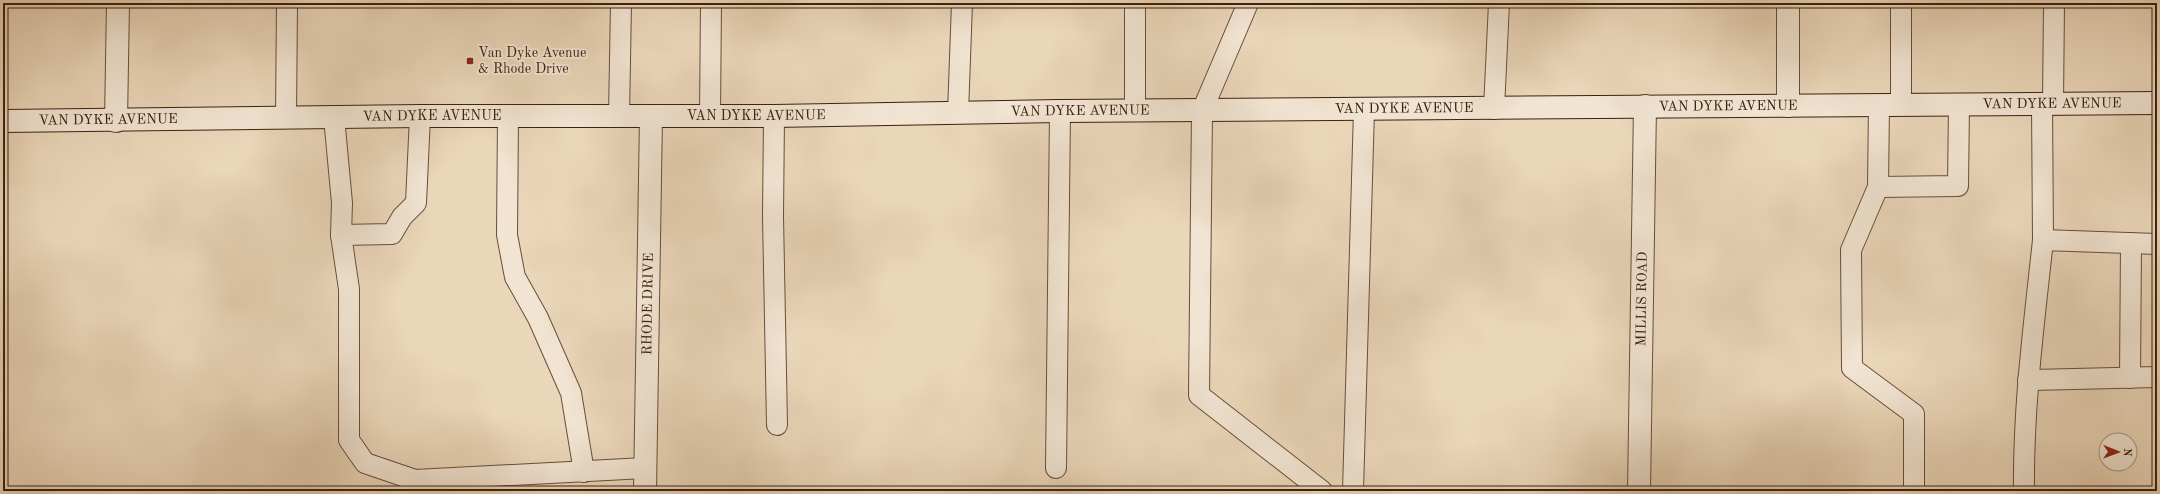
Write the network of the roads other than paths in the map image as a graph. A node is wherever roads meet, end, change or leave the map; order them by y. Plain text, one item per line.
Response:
1 (118, 3) edge
2 (287, 3) edge
3 (621, 3) edge
4 (711, 3) edge
5 (962, 3) edge
6 (1135, 3) edge
7 (1248, 3) edge
8 (1499, 3) edge
9 (1788, 3) edge
10 (1901, 3) edge
11 (2054, 3) edge
12 (2047, 103) junction
13 (2157, 103) edge
14 (1958, 104) junction
15 (1879, 105) junction
16 (1901, 105) junction
17 (1645, 106) junction
18 (1788, 106) junction
19 (1494, 109) junction
20 (1364, 110) junction
21 (1060, 111) junction
22 (1135, 111) junction
23 (1202, 111) junction
24 (958, 113) junction
25 (420, 116) junction
26 (508, 116) junction
27 (619, 116) junction
28 (651, 116) junction
29 (710, 116) junction
30 (774, 116) junction
31 (334, 117) junction
32 (286, 118) junction
33 (3, 121) edge
34 (116, 121) junction
35 (1878, 187) junction
36 (341, 234) junction
37 (2043, 240) junction
38 (2131, 243) junction
39 (2157, 244) edge
40 (2157, 377) edge
41 (2130, 378) junction
42 (2028, 380) junction
43 (777, 425) dead end
44 (645, 468) junction
45 (1056, 468) dead end
46 (584, 472) junction
47 (645, 491) edge
48 (1322, 491) edge
49 (1353, 491) edge
50 (1639, 491) edge
51 (1914, 491) edge
52 (2024, 491) edge

1 - 34 main road
2 - 32 lane
3 - 27 lane
4 - 29 lane
5 - 24 lane
6 - 22 lane
7 - 23 lane
8 - 19 lane
9 - 18 main road
10 - 16 lane
11 - 12 lane
12 - 13 main road, VAN DYKE AVENUE
12 - 14 main road, VAN DYKE AVENUE
12 - 37 lane
14 - 16 main road, VAN DYKE AVENUE
14 - 35 lane
15 - 16 main road, VAN DYKE AVENUE
15 - 18 main road, VAN DYKE AVENUE
15 - 35 lane
17 - 18 main road, VAN DYKE AVENUE
17 - 19 main road, VAN DYKE AVENUE
17 - 50 main road, MILLIS ROAD
19 - 20 main road, VAN DYKE AVENUE
20 - 23 main road, VAN DYKE AVENUE
20 - 49 lane
21 - 22 main road, VAN DYKE AVENUE
21 - 24 main road, VAN DYKE AVENUE
21 - 45 lane
22 - 23 main road, VAN DYKE AVENUE
23 - 48 lane
24 - 30 main road, VAN DYKE AVENUE
25 - 26 main road, VAN DYKE AVENUE
25 - 31 main road, VAN DYKE AVENUE
25 - 36 lane
26 - 27 main road, VAN DYKE AVENUE
26 - 46 lane
27 - 28 main road, VAN DYKE AVENUE
28 - 29 main road, VAN DYKE AVENUE
28 - 44 main road, RHODE DRIVE
29 - 30 main road, VAN DYKE AVENUE
30 - 43 lane
31 - 32 main road, VAN DYKE AVENUE
31 - 36 lane
32 - 34 main road, VAN DYKE AVENUE
33 - 34 main road, VAN DYKE AVENUE
35 - 51 lane
36 - 46 lane
37 - 38 lane
37 - 42 lane
38 - 39 lane
38 - 41 lane
40 - 41 lane
41 - 42 lane
42 - 52 lane
44 - 46 lane
44 - 47 main road, RHODE DRIVE

